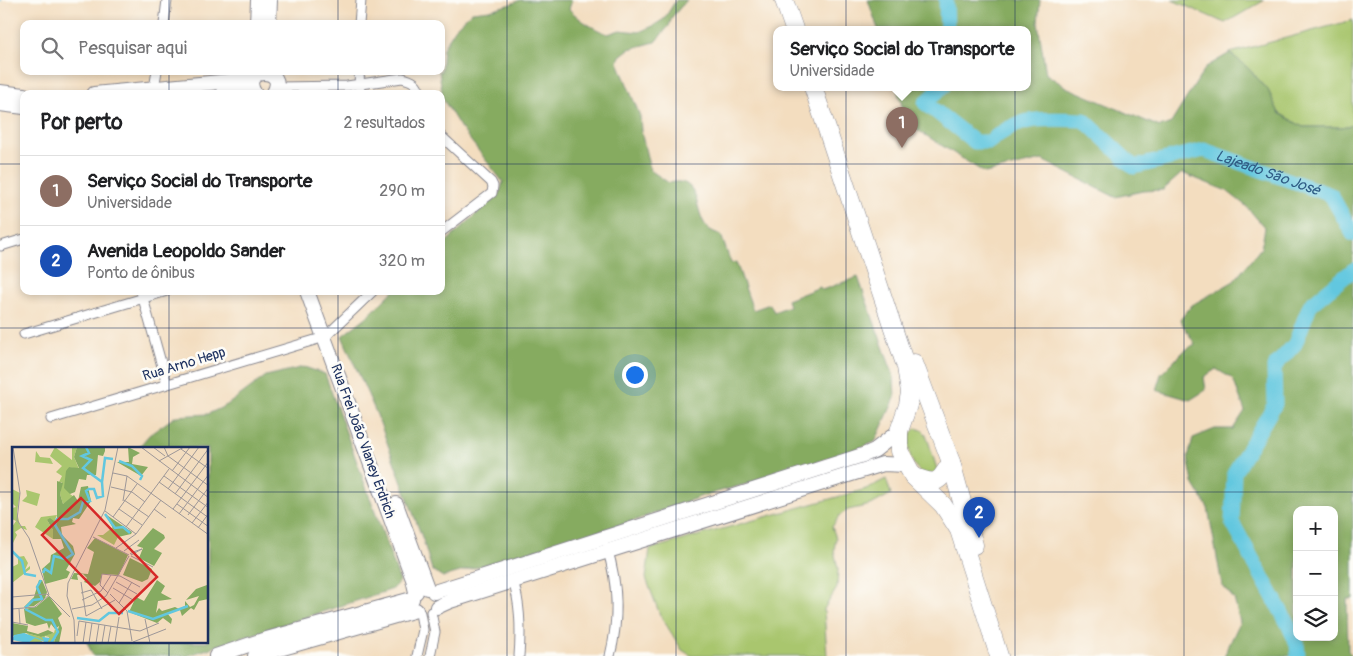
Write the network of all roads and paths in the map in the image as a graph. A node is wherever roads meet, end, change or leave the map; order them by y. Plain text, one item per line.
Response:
1 (167, 0) edge
2 (258, 0) edge
3 (270, 0) edge
4 (361, 0) edge
5 (784, 0) edge
6 (797, 0) edge
7 (164, 20) edge
8 (257, 20) edge
9 (269, 20) edge
10 (359, 20) edge
11 (793, 26) edge
12 (806, 26) edge
13 (156, 75) edge
14 (272, 75) edge
15 (359, 75) edge
16 (254, 82) edge
17 (154, 88) junction
18 (360, 89) edge
19 (134, 90) edge
20 (233, 90) edge
21 (275, 90) edge
22 (418, 90) edge
23 (814, 91) edge
24 (826, 91) edge
25 (0, 92) edge
26 (20, 94) edge
27 (0, 104) edge
28 (20, 106) edge
29 (445, 140) edge
30 (445, 229) edge
31 (20, 240) edge
32 (1, 246) edge
33 (142, 295) edge
34 (309, 295) edge
35 (318, 295) edge
36 (369, 295) edge
37 (24, 334) dead end
38 (329, 334) junction
39 (167, 384) junction
40 (51, 418) dead end
41 (938, 426) junction
42 (899, 431) junction
43 (951, 462) junction
44 (910, 471) junction
45 (606, 544) junction
46 (513, 581) junction
47 (424, 602) junction
48 (216, 656) edge
49 (255, 656) edge
50 (418, 656) edge
51 (430, 656) edge
52 (518, 656) edge
53 (610, 656) edge
54 (999, 656) edge
55 (1008, 656) edge

1 - 7 street
2 - 8 street
3 - 9 street
4 - 10 street
5 - 11 highway
6 - 12 highway
13 - 17 street
14 - 21 street
15 - 18 street
16 - 17 street
16 - 20 street
17 - 19 street
18 - 21 street
18 - 22 street
23 - 42 highway
24 - 41 highway
25 - 26 street
27 - 28 street
29 - 30 street
31 - 32 street
33 - 37 street
33 - 39 street
34 - 38 street, Rua Frei João Vianey Erdrich
35 - 38 street, Rua Frei João Vianey Erdrich
36 - 38 street
38 - 39 street, Rua Arno Hepp
38 - 47 street, Rua Frei João Vianey Erdrich
39 - 40 street, Rua Arno Hepp
41 - 42 highway
41 - 43 highway
42 - 44 highway
42 - 45 street
43 - 44 highway
43 - 55 highway
44 - 45 street
44 - 54 highway
45 - 46 street
45 - 47 street
45 - 53 street
46 - 47 street
46 - 52 street
47 - 48 street
47 - 49 street
47 - 50 street, Rua Frei João Vianey Erdrich
47 - 51 street, Rua Frei João Vianey Erdrich

